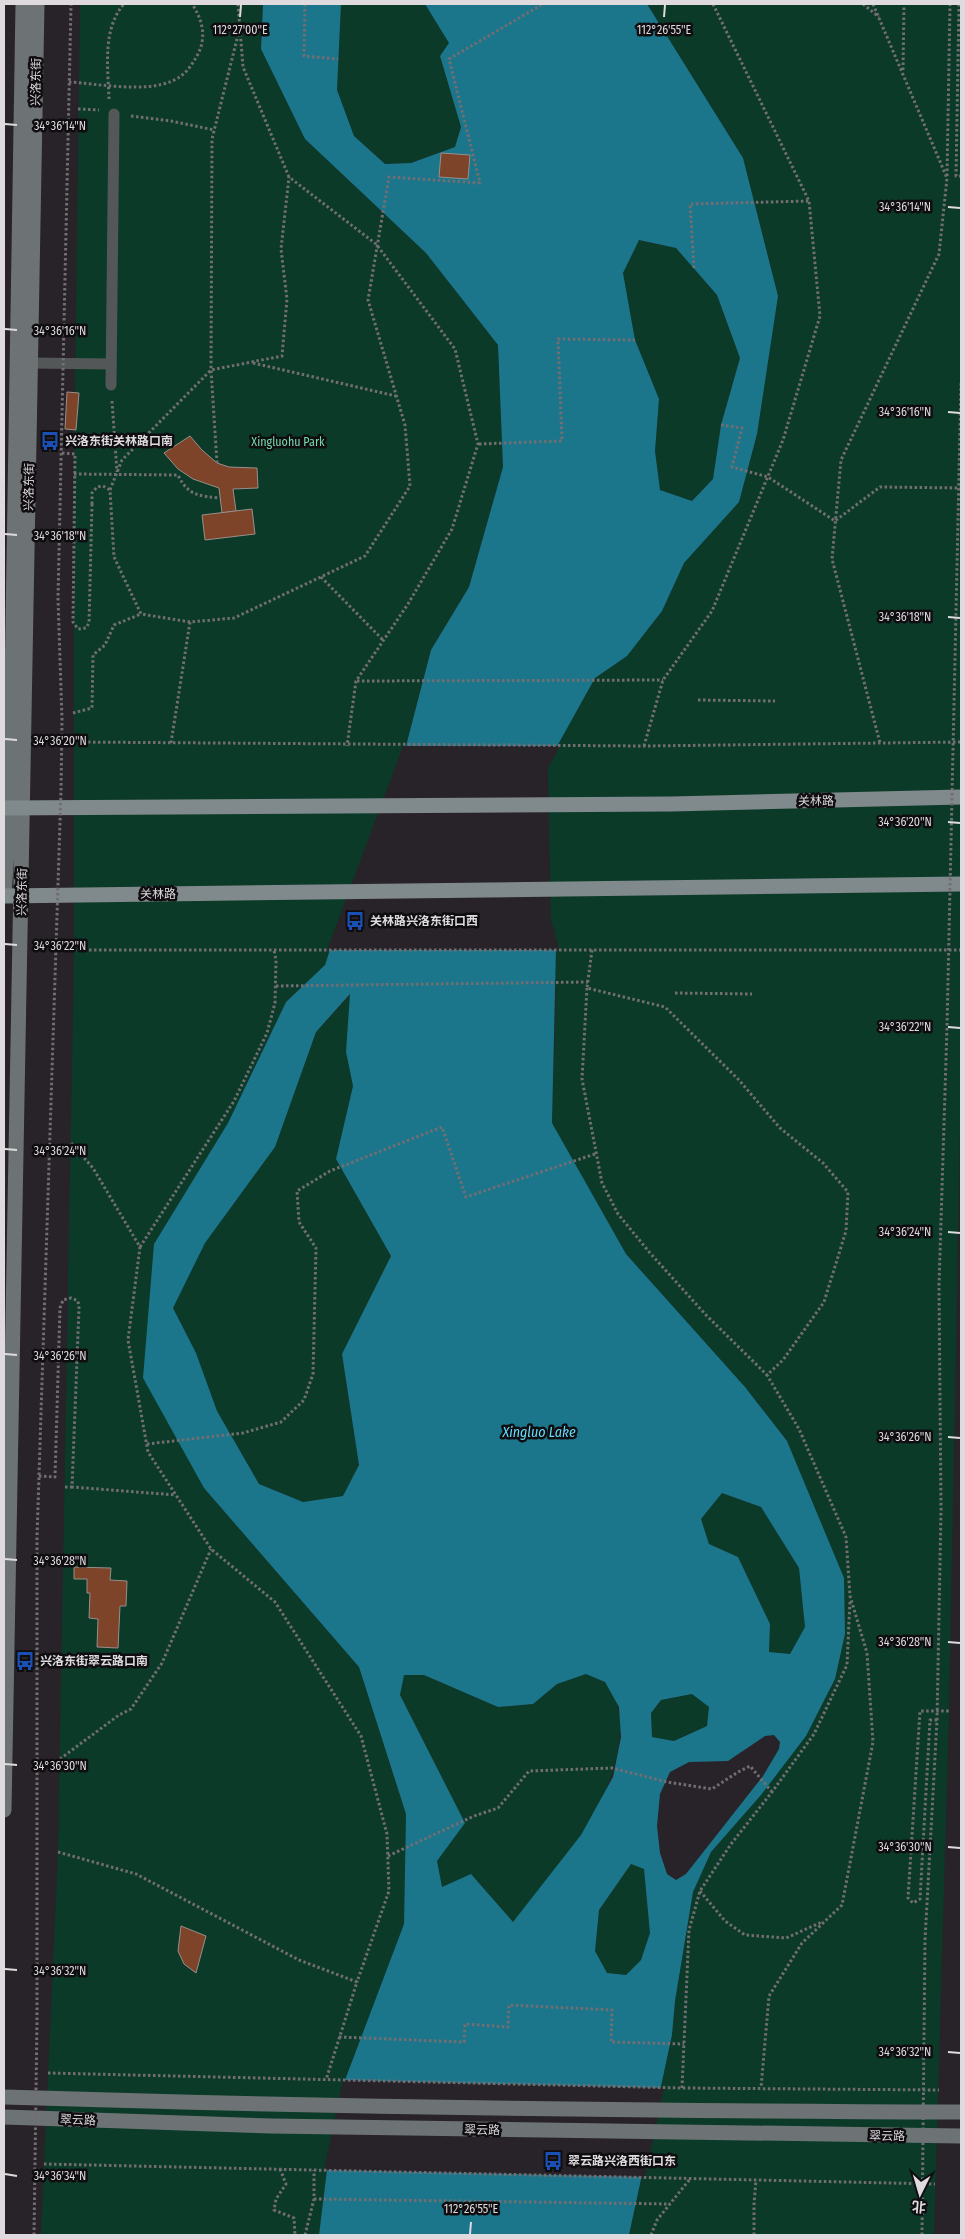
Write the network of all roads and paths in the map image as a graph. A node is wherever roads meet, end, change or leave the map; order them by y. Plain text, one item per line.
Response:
1 (23, 4) edge
2 (37, 4) edge
3 (71, 4) edge
4 (124, 4) edge
5 (192, 4) edge
6 (238, 4) edge
7 (305, 4) edge
8 (543, 4) edge
9 (713, 4) edge
10 (863, 4) edge
11 (873, 4) edge
12 (904, 4) edge
13 (950, 4) edge
14 (959, 4) edge
15 (880, 18) junction
16 (240, 28) junction
17 (338, 59) dead end
18 (903, 73) junction
19 (109, 81) dead end
20 (69, 82) junction
21 (114, 114) joint
22 (214, 130) junction
23 (961, 176) edge
24 (289, 177) junction
25 (947, 178) junction
26 (809, 201) junction
27 (376, 244) junction
28 (694, 268) dead end
29 (635, 340) dead end
30 (250, 362) junction
31 (31, 363) junction
32 (111, 364) junction
33 (211, 370) junction
34 (961, 382) edge
35 (111, 385) joint
36 (396, 396) junction
37 (720, 425) dead end
38 (478, 444) junction
39 (62, 454) junction
40 (217, 463) dead end
41 (117, 473) junction
42 (74, 474) dead end
43 (768, 477) junction
44 (961, 488) edge
45 (110, 490) junction
46 (220, 498) dead end
47 (835, 521) junction
48 (321, 577) junction
49 (141, 614) junction
50 (190, 622) junction
51 (383, 640) junction
52 (662, 680) junction
53 (356, 681) junction
54 (698, 700) dead end
55 (775, 701) dead end
56 (73, 713) dead end
57 (73, 742) dead end
58 (961, 742) edge
59 (172, 743) junction
60 (880, 743) junction
61 (347, 746) junction
62 (644, 746) junction
63 (961, 797) edge
64 (12, 808) edge
65 (961, 884) edge
66 (22, 895) junction
67 (4, 896) edge
68 (74, 950) dead end
69 (274, 950) junction
70 (592, 950) junction
71 (961, 950) edge
72 (588, 982) junction
73 (276, 986) junction
74 (587, 988) junction
75 (675, 993) dead end
76 (752, 994) dead end
77 (71, 1143) dead end
78 (595, 1154) junction
79 (140, 1247) junction
80 (767, 1375) junction
81 (147, 1444) junction
82 (39, 1476) junction
83 (65, 1487) dead end
84 (72, 1487) junction
85 (176, 1495) junction
86 (211, 1549) junction
87 (850, 1596) junction
88 (950, 1711) dead end
89 (938, 1720) junction
90 (60, 1759) dead end
91 (772, 1792) junction
92 (4, 1810) edge
93 (58, 1852) dead end
94 (388, 1856) junction
95 (700, 1892) junction
96 (825, 1921) junction
97 (357, 1982) junction
98 (339, 2037) junction
99 (684, 2044) junction
100 (48, 2073) dead end
101 (326, 2080) junction
102 (682, 2088) junction
103 (761, 2088) junction
104 (939, 2090) dead end
105 (4, 2097) edge
106 (961, 2112) edge
107 (4, 2117) edge
108 (961, 2136) edge
109 (44, 2164) dead end
110 (280, 2169) junction
111 (314, 2170) junction
112 (690, 2178) junction
113 (756, 2180) junction
114 (935, 2184) dead end
115 (314, 2199) junction
116 (670, 2204) junction
117 (34, 2235) edge
118 (296, 2235) edge
119 (305, 2235) edge
120 (651, 2235) edge
121 (754, 2235) edge
122 (922, 2235) edge

1 - 64 street, 兴洛东街
2 - 31 street, 兴洛东街
3 - 20 path, bridge
4 - 19 path
5 - 20 path, bridge
6 - 16 path
7 - 17 path
8 - 27 path
9 - 26 path
10 - 15 path
11 - 15 path
12 - 18 path
13 - 25 path
14 - 23 path
15 - 18 path
16 - 22 path
16 - 24 path
18 - 25 path
20 - 39 path, bridge
21 - 22 path
21 - 32 lane
22 - 33 path
24 - 27 path
24 - 30 path
25 - 47 path
26 - 28 path, bridge
26 - 43 path
27 - 36 path
27 - 38 path
29 - 38 path
30 - 33 path
30 - 36 path
31 - 32 lane
31 - 64 street, 兴洛东街
32 - 35 lane
33 - 40 path
33 - 41 path
34 - 89 path, bridge
35 - 41 path
36 - 48 path
37 - 43 path
38 - 51 path
39 - 45 path, bridge
39 - 82 path, bridge
41 - 42 path
41 - 45 path
41 - 46 path
43 - 47 path
43 - 52 path
44 - 47 path
45 - 49 path
47 - 60 path
48 - 50 path
48 - 51 path
49 - 50 path
49 - 56 path
50 - 59 path
51 - 53 path
52 - 53 path
52 - 62 path
53 - 61 path
54 - 55 path
57 - 59 path
58 - 60 path
59 - 61 path
60 - 62 path
61 - 62 path
63 - 64 main road, 关林路
64 - 66 street, 兴洛东街
64 - 67 street, 兴洛东街
65 - 66 main road, 关林路
66 - 67 main road, 关林路
66 - 92 street, 兴洛东街
68 - 69 path
69 - 70 path
69 - 73 path
70 - 71 path
70 - 72 path
72 - 73 path
72 - 74 path
73 - 79 path
74 - 78 path
74 - 80 path
75 - 76 path
77 - 79 path
78 - 80 path
78 - 81 path
79 - 81 path
80 - 87 path
81 - 85 path
82 - 84 path
82 - 117 path, bridge
83 - 84 path
84 - 85 path
85 - 86 path
86 - 90 path
86 - 94 path
87 - 91 path
87 - 96 path
88 - 89 path
89 - 122 path, bridge
91 - 94 path
91 - 95 path
93 - 97 path
94 - 97 path
95 - 96 path
95 - 99 path
96 - 103 path
97 - 98 path
98 - 99 path
98 - 101 path
99 - 102 path
100 - 101 path
101 - 102 path
102 - 103 path
103 - 104 path
105 - 106 street, 翠云路
107 - 108 street, 翠云路
109 - 110 path
110 - 111 path
110 - 118 path
111 - 112 path
111 - 115 path
112 - 113 path
112 - 116 path
113 - 114 path
113 - 121 path
115 - 116 path
115 - 119 path
116 - 120 path

